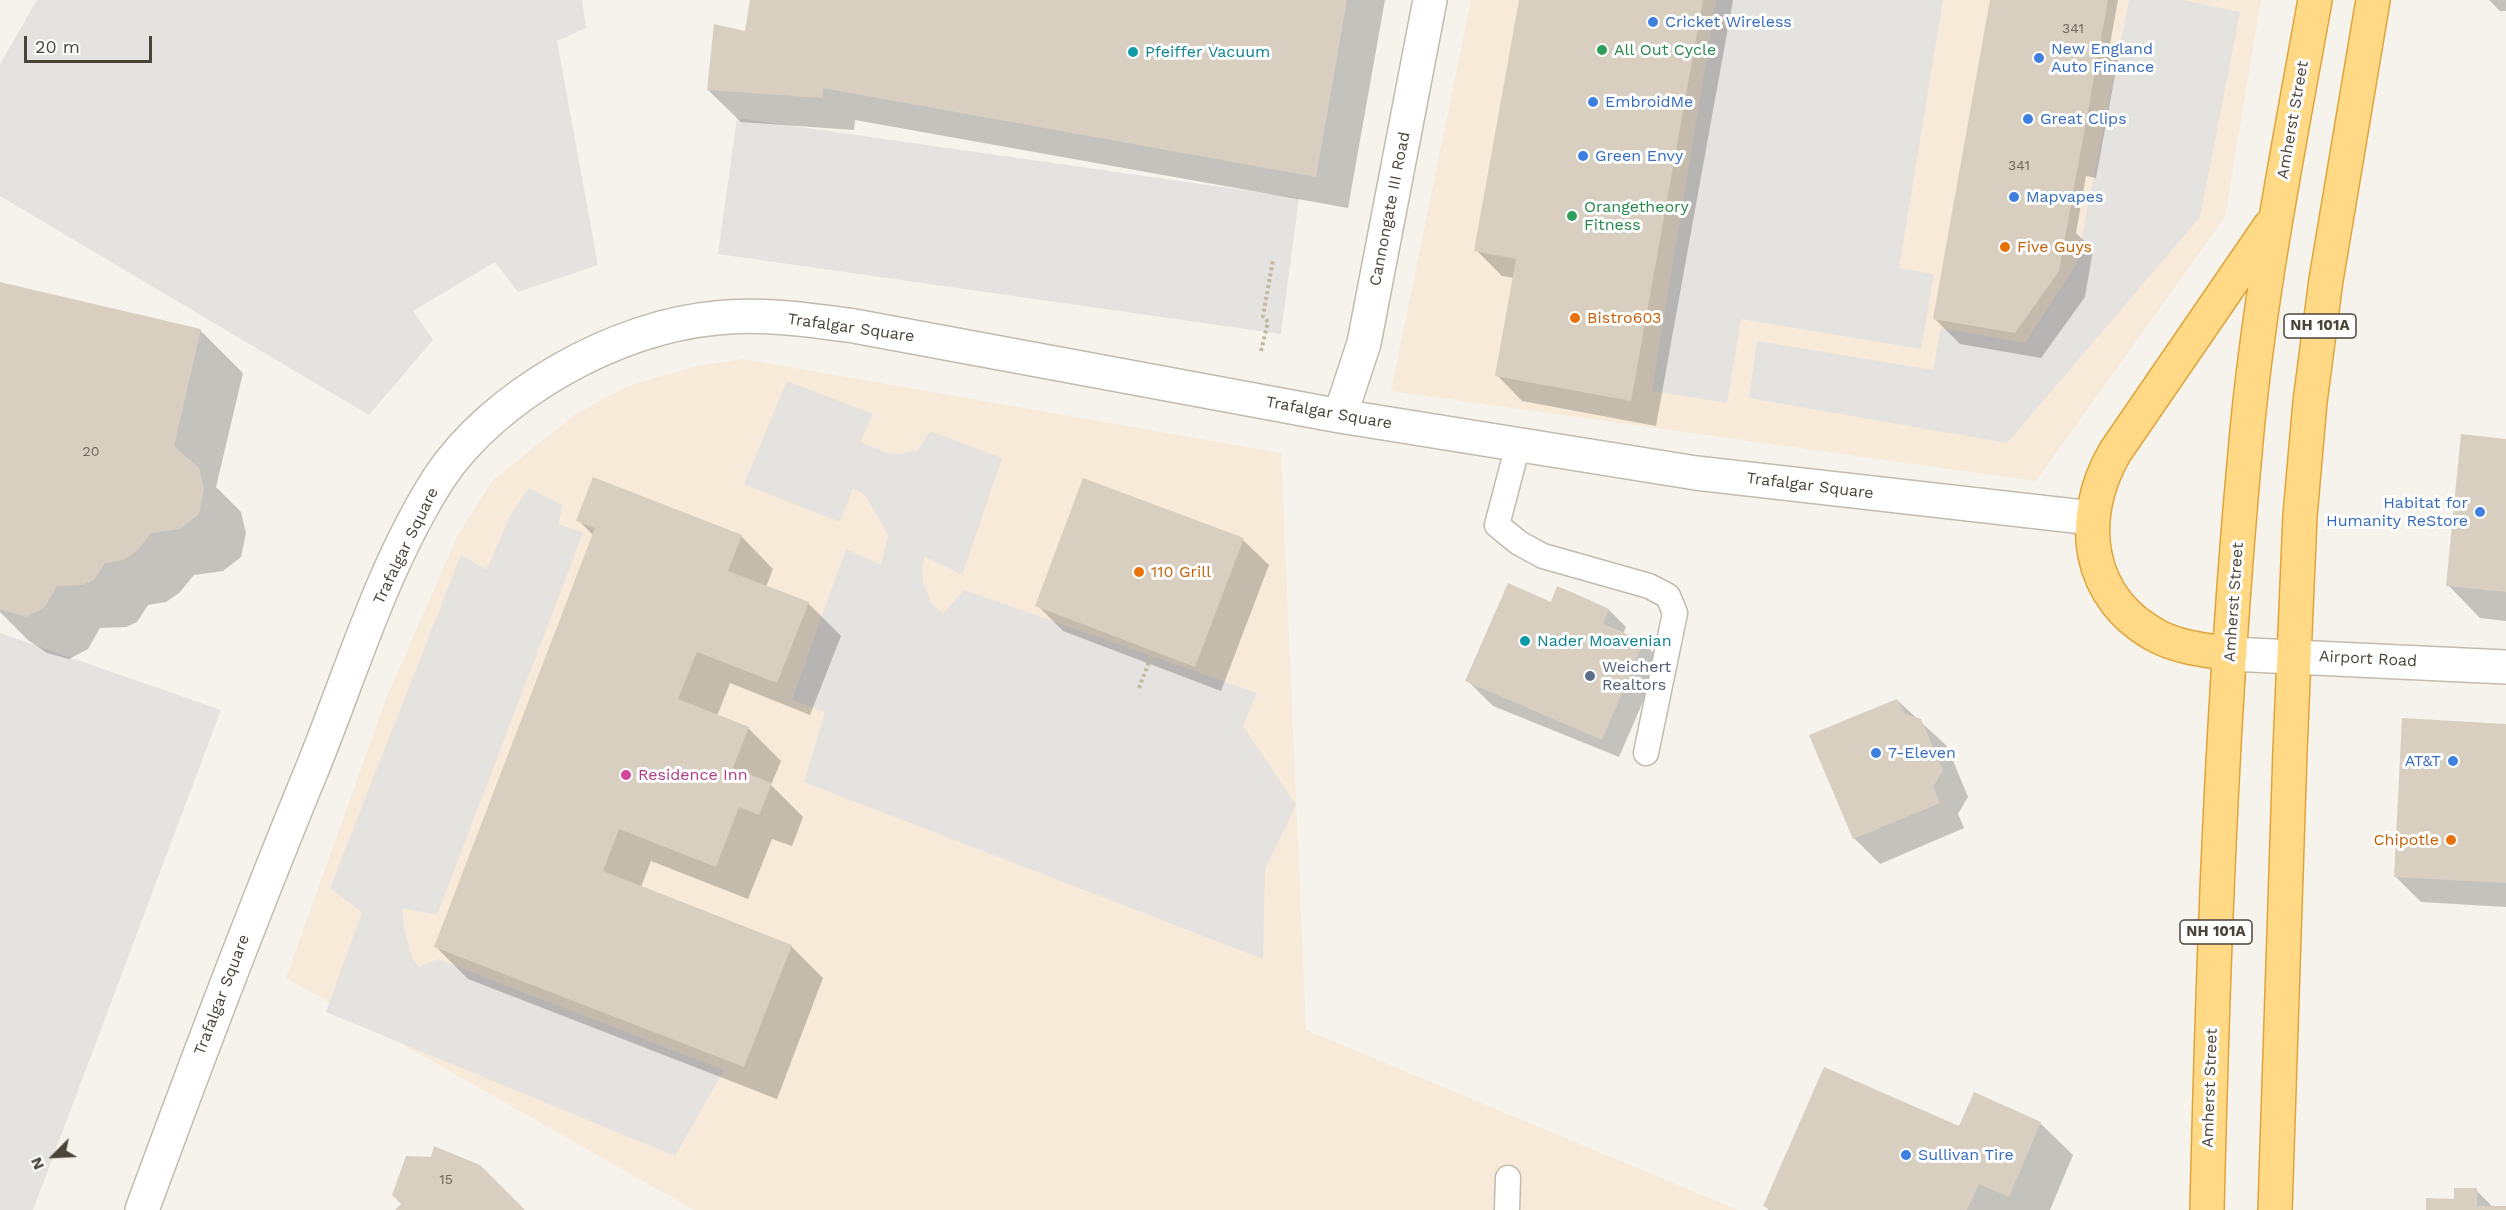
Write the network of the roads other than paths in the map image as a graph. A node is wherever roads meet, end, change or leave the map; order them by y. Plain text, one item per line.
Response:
1 (1430, 0) edge
2 (2314, 0) edge
3 (2373, 0) edge
4 (2275, 218) junction
5 (1340, 416) junction
6 (1518, 445) junction
7 (2091, 518) junction
8 (2230, 654) junction
9 (2294, 656) junction
10 (2506, 667) edge
11 (1646, 753) dead end
12 (1508, 1178) dead end
13 (142, 1210) edge
14 (1506, 1210) edge
15 (2207, 1210) edge
16 (2275, 1210) edge

1 - 5 street, Cannongate III Road
2 - 4 highway, Amherst Street / NH 101A
3 - 9 highway, NH 101A
4 - 7 highway
4 - 8 highway, Amherst Street / NH 101A
5 - 6 street, Trafalgar Square
5 - 13 street, Trafalgar Square
6 - 7 street, Trafalgar Square
6 - 11 lane
7 - 8 highway
8 - 9 street, Airport Road
8 - 15 highway, Amherst Street / NH 101A
9 - 10 street, Airport Road
9 - 16 highway, NH 101A
12 - 14 lane

